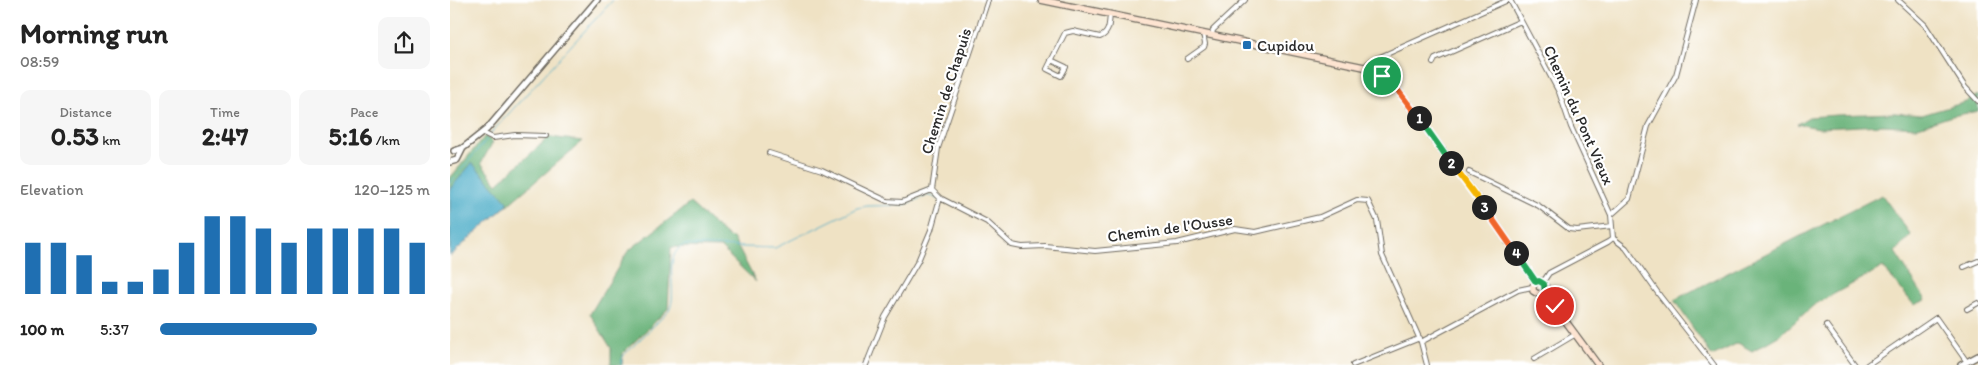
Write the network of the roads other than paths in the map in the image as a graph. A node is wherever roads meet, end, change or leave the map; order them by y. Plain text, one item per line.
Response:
1 (597, 0) edge
2 (988, 0) edge
3 (1041, 0) edge
4 (1245, 0) edge
5 (1508, 0) edge
6 (1696, 0) edge
7 (1898, 0) edge
8 (1110, 14) junction
9 (1521, 21) junction
10 (1203, 33) junction
11 (1212, 35) junction
12 (1187, 59) dead end
13 (1051, 60) junction
14 (1433, 63) dead end
15 (1364, 67) junction
16 (1978, 102) edge
17 (483, 133) junction
18 (546, 136) dead end
19 (463, 148) junction
20 (452, 151) edge
21 (769, 154) dead end
22 (458, 156) junction
23 (451, 163) edge
24 (1469, 172) dead end
25 (932, 190) junction
26 (940, 198) junction
27 (1611, 215) junction
28 (1612, 226) junction
29 (1613, 238) junction
30 (1978, 261) edge
31 (1964, 267) dead end
32 (1543, 282) junction
33 (1534, 284) junction
34 (1544, 292) junction
35 (1978, 303) edge
36 (1967, 309) dead end
37 (1826, 326) dead end
38 (1576, 334) junction
39 (1420, 340) junction
40 (1978, 356) edge
41 (1534, 359) dead end
42 (1967, 362) junction
43 (866, 365) edge
44 (1353, 365) edge
45 (1427, 365) edge
46 (1598, 365) edge
47 (1714, 365) edge
48 (1854, 365) edge
49 (1867, 365) edge
50 (1961, 365) edge

1 - 17 street
2 - 25 street, Chemin de Chapuis
3 - 8 main road
4 - 11 street
5 - 9 street, Chemin du Pont Vieux
5 - 15 street
6 - 27 street
7 - 16 street
8 - 10 main road
8 - 13 street
9 - 14 street
9 - 27 street, Chemin du Pont Vieux
10 - 11 main road
10 - 12 street
11 - 15 main road
13 - 13 street
15 - 33 main road
17 - 18 street
17 - 19 street
19 - 20 street
19 - 22 street
20 - 22 street
21 - 25 street
22 - 23 street
24 - 28 street
25 - 26 street, Chemin de l'Ousse
26 - 39 street, Chemin de l'Ousse
26 - 43 street
27 - 28 street, Chemin du Pont Vieux
28 - 29 street, Chemin du Pont Vieux
29 - 32 street
29 - 47 street
30 - 31 street
32 - 33 main road
32 - 34 main road
33 - 34 main road
33 - 39 street
34 - 38 main road
35 - 36 street
37 - 48 street
38 - 41 street
38 - 46 main road
39 - 44 street
39 - 45 street, Chemin de l'Ousse
40 - 42 street
42 - 49 street
42 - 50 street

